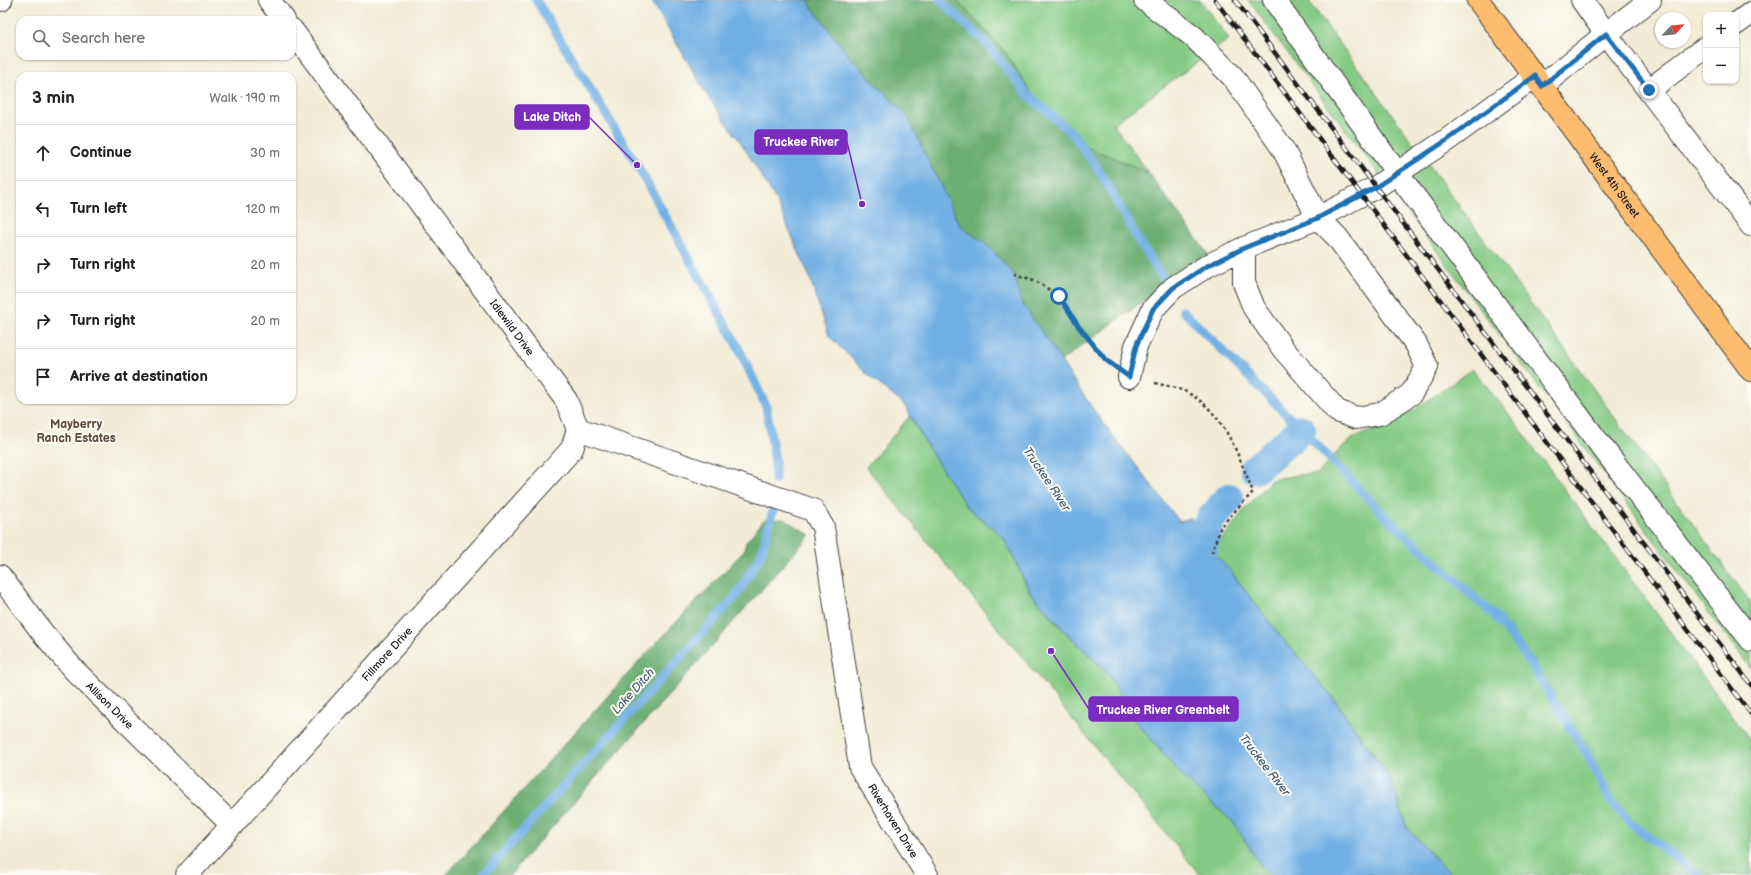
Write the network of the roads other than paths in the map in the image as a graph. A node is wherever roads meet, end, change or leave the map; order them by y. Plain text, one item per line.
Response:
1 (269, 0) edge
2 (1145, 0) edge
3 (1274, 0) edge
4 (1478, 0) edge
5 (1582, 0) edge
6 (1650, 0) edge
7 (1751, 13) edge
8 (281, 16) edge
9 (1739, 22) edge
10 (1606, 34) junction
11 (296, 35) edge
12 (1705, 48) edge
13 (1538, 81) junction
14 (1649, 90) junction
15 (1397, 172) junction
16 (1318, 218) junction
17 (1751, 225) edge
18 (1244, 248) junction
19 (1751, 370) edge
20 (1129, 377) road end
21 (578, 429) junction
22 (0, 576) edge
23 (1751, 640) edge
24 (232, 825) junction
25 (187, 875) edge
26 (927, 875) edge

1 - 8 street
2 - 16 street
3 - 15 street
4 - 13 main road, West 4th Street
5 - 10 street
6 - 10 street
7 - 9 street
10 - 13 street
10 - 14 street
11 - 21 street, Idlewild Drive
12 - 14 street
13 - 15 street
13 - 19 main road, West 4th Street
14 - 17 street
15 - 16 street
15 - 23 street
16 - 18 street
16 - 18 street
18 - 20 street
21 - 24 street, Fillmore Drive
21 - 26 street, Riverhaven Drive
22 - 24 street, Allison Drive
24 - 25 street, Fillmore Drive

